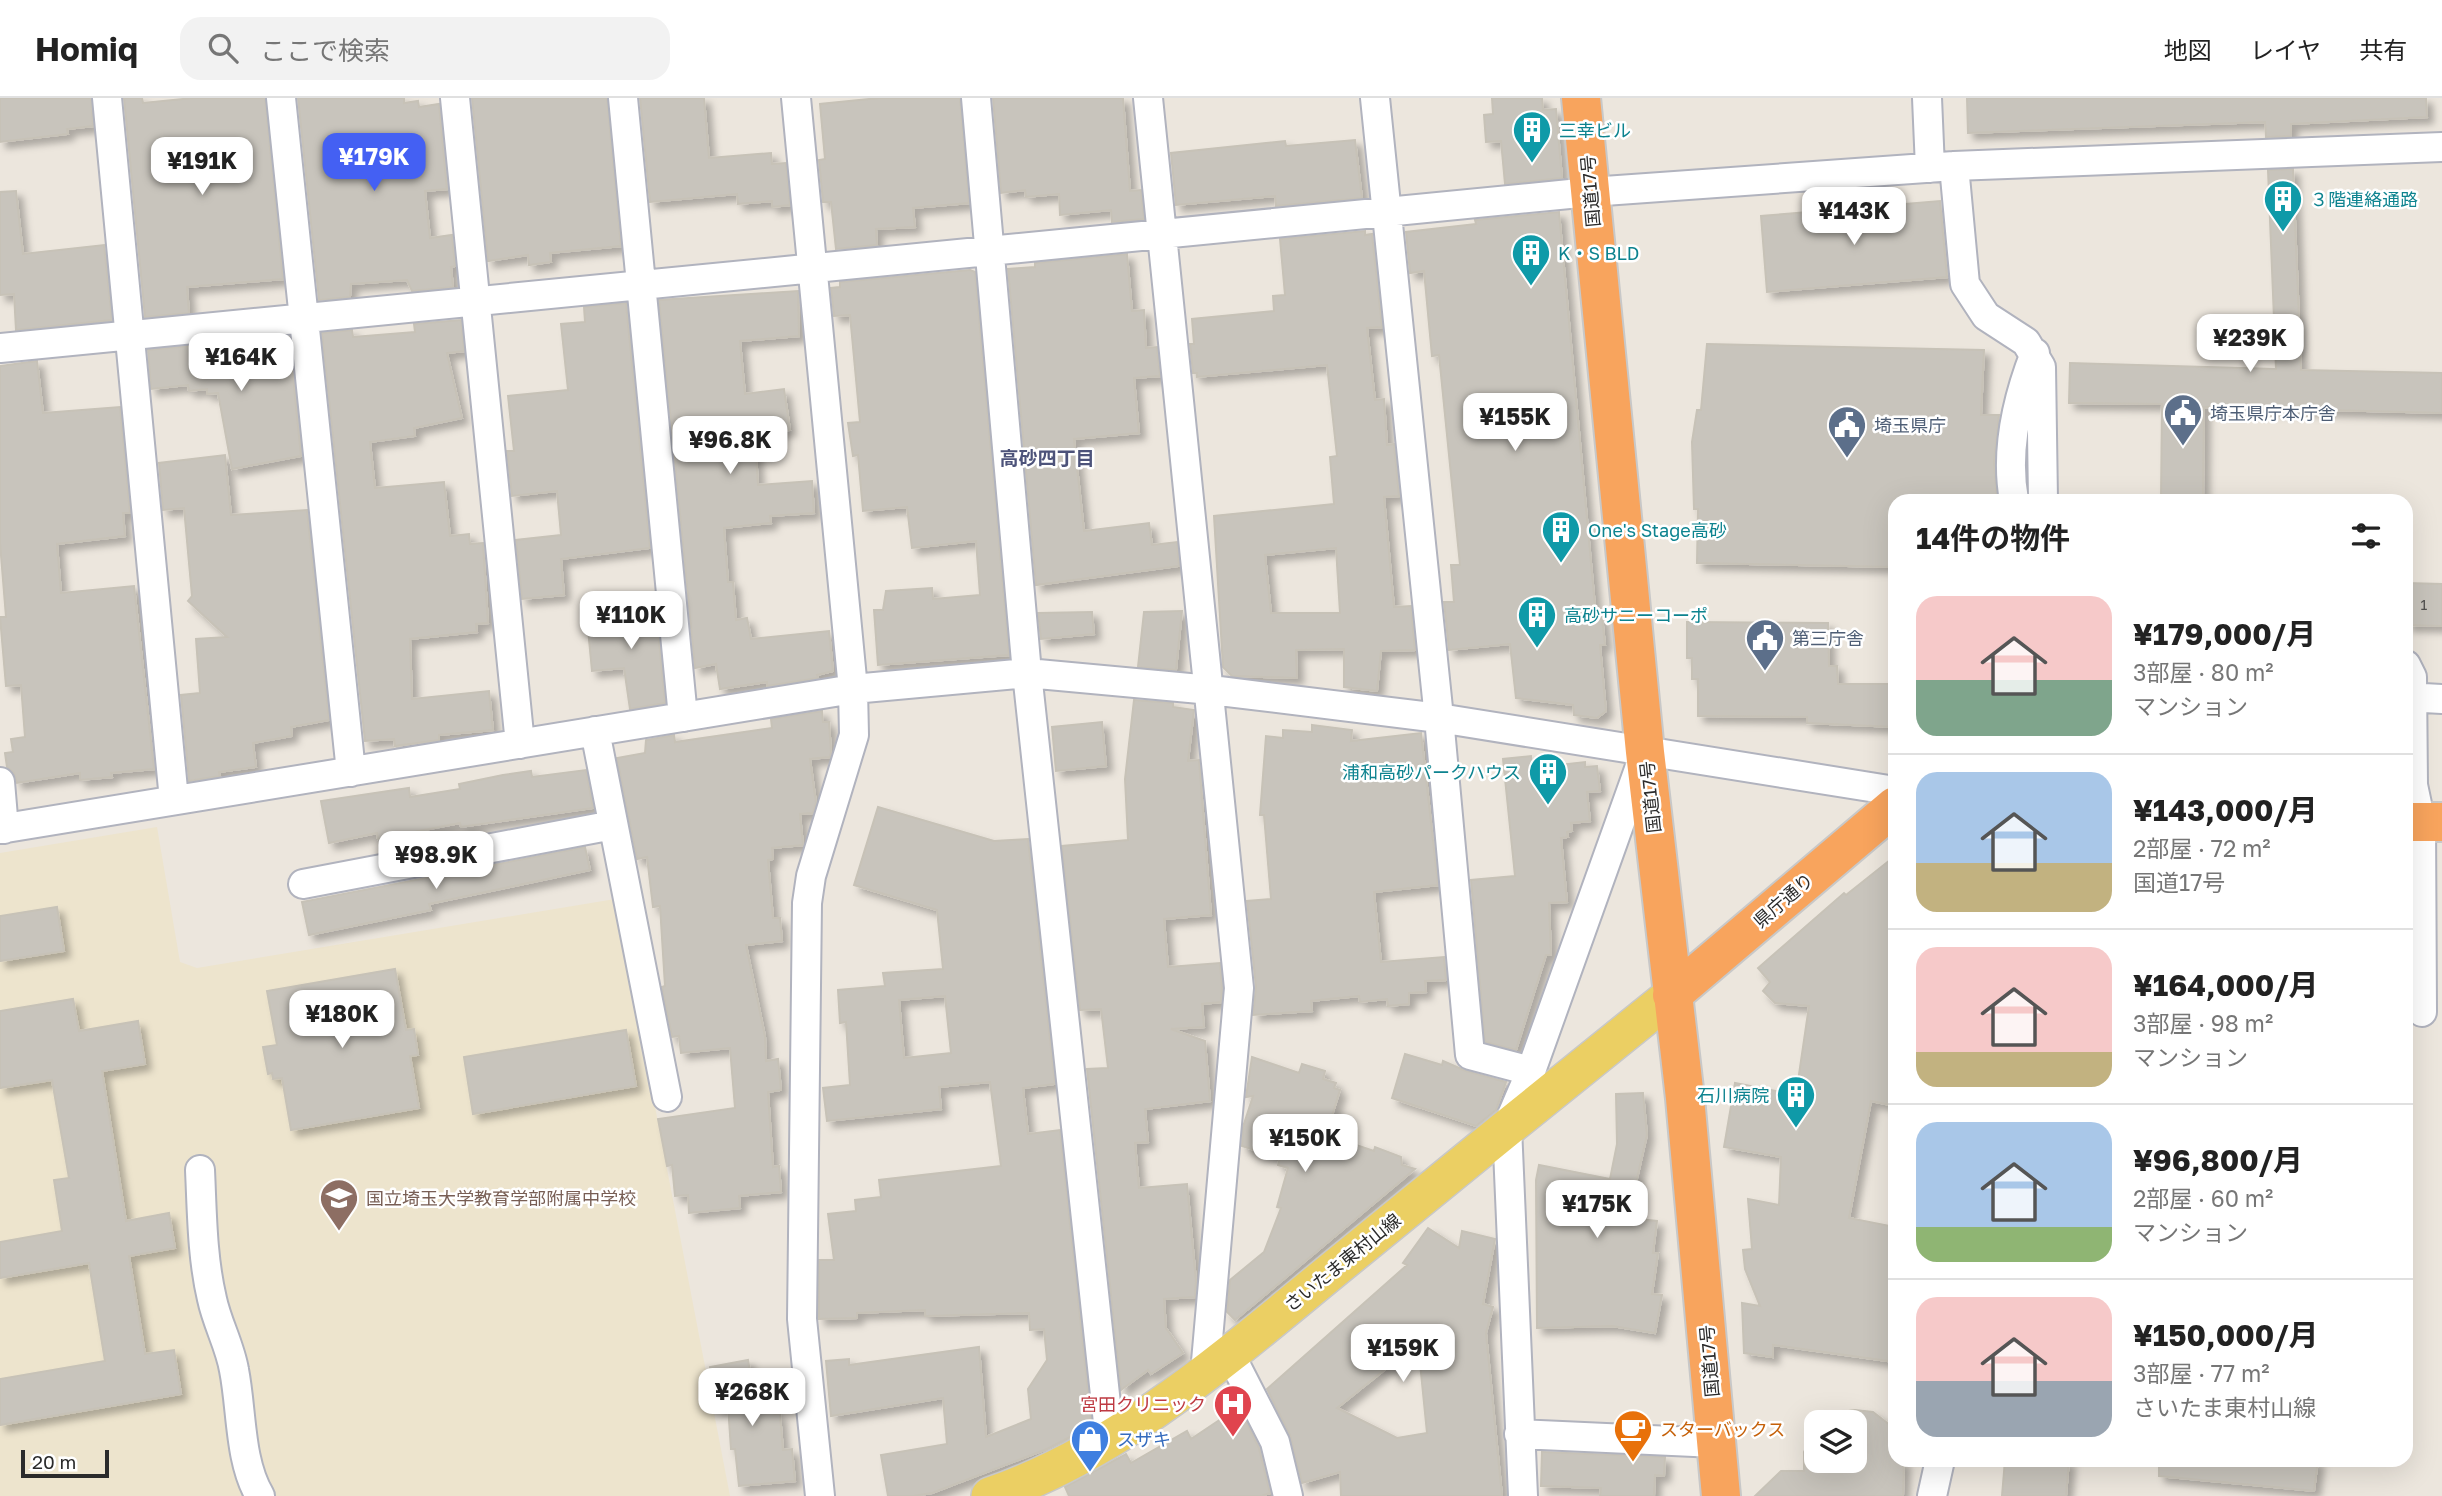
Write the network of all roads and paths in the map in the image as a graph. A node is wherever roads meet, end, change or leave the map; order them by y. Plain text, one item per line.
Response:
1 (107, 98) edge
2 (281, 98) edge
3 (455, 98) edge
4 (623, 98) edge
5 (796, 98) edge
6 (976, 98) edge
7 (1148, 98) edge
8 (1375, 98) edge
9 (1581, 98) edge
10 (1927, 98) edge
11 (2442, 147) edge
12 (1942, 167) junction
13 (1590, 192) junction
14 (1387, 212) junction
15 (1164, 234) junction
16 (989, 251) junction
17 (813, 268) junction
18 (641, 286) junction
19 (475, 302) junction
20 (306, 318) junction
21 (130, 336) junction
22 (0, 348) edge
23 (2035, 353) junction
24 (2014, 494) edge
25 (2043, 494) edge
26 (1027, 673) junction
27 (853, 689) junction
28 (1210, 690) junction
29 (2413, 697) edge
30 (2442, 699) edge
31 (683, 717) junction
32 (1439, 718) junction
33 (595, 731) junction
34 (520, 744) junction
35 (1645, 752) junction
36 (351, 772) junction
37 (0, 782) edge
38 (2413, 785) edge
39 (1888, 790) edge
40 (174, 800) junction
41 (1888, 812) edge
42 (2423, 822) edge
43 (613, 825) junction
44 (2, 829) edge
45 (303, 884) dead end
46 (1672, 995) junction
47 (2423, 1013) edge
48 (1531, 1071) junction
49 (667, 1097) dead end
50 (1507, 1127) junction
51 (200, 1170) dead end
52 (1217, 1363) junction
53 (1519, 1434) junction
54 (1110, 1441) junction
55 (1716, 1443) junction
56 (1939, 1467) edge
57 (1007, 1493) edge
58 (260, 1496) edge
59 (820, 1496) edge
60 (1288, 1496) edge
61 (1522, 1496) edge
62 (1721, 1496) edge
63 (1933, 1496) edge

1 - 21 street
2 - 20 street
3 - 19 street
4 - 18 street
5 - 17 street
6 - 16 street
7 - 15 street
8 - 14 street
9 - 13 highway, 国道17号
10 - 12 street
11 - 12 street
12 - 13 street
12 - 23 street
13 - 14 street
13 - 35 highway, 国道17号
14 - 15 street
14 - 32 street
15 - 16 street
15 - 28 street
16 - 17 street
16 - 26 street
17 - 18 street
17 - 27 street
18 - 19 street
18 - 31 street
19 - 20 street
19 - 34 street
20 - 21 street
20 - 36 street
21 - 22 street
21 - 40 street
23 - 24 street
23 - 25 street
26 - 27 street
26 - 28 street
26 - 54 street
27 - 31 street
27 - 59 street
28 - 32 street
28 - 52 street
29 - 30 street
31 - 33 street
32 - 35 street
32 - 48 street
33 - 34 street
33 - 43 street
34 - 36 street
35 - 39 street
35 - 46 highway, 国道17号
35 - 48 street
36 - 40 street
37 - 44 street
38 - 42 street
40 - 44 street
41 - 46 highway, 県庁通り
42 - 47 street
43 - 45 street
43 - 49 street
46 - 50 main road, さいたま東村山線
46 - 55 highway, 国道17号
48 - 50 street
50 - 52 main road, さいたま東村山線
50 - 53 street
51 - 58 street
52 - 54 main road, さいたま東村山線
52 - 60 street
53 - 55 street
53 - 61 street
54 - 57 main road, さいたま東村山線
55 - 62 highway, 国道17号
56 - 63 street

